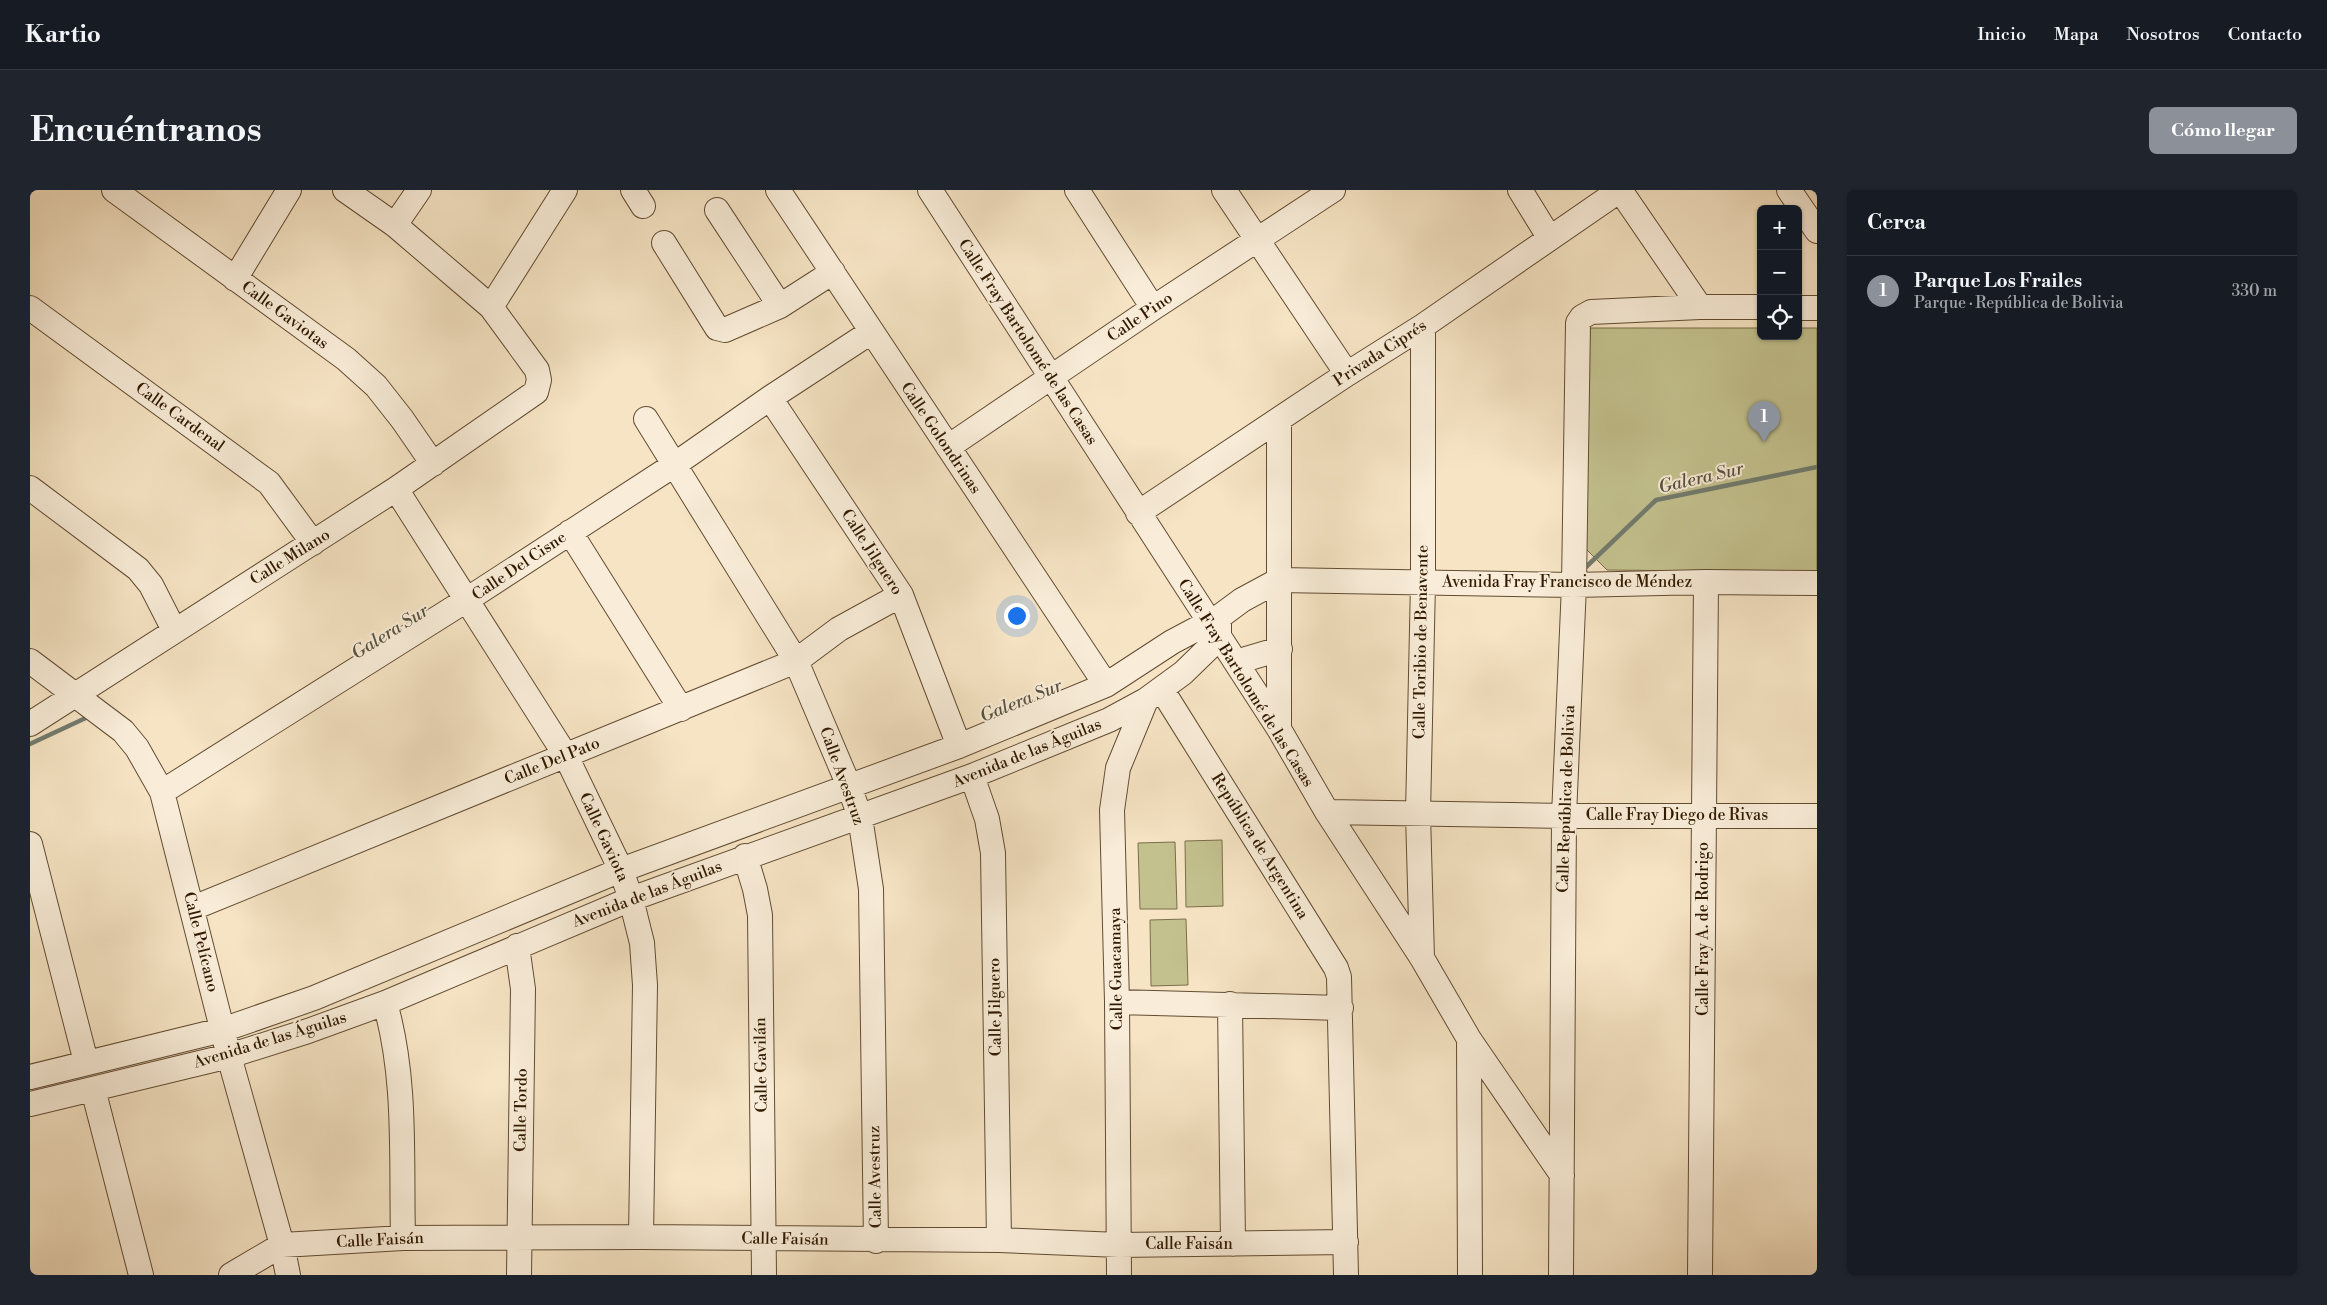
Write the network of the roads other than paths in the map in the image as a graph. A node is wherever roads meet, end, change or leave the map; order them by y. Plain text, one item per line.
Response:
1 (289, 190) edge
2 (345, 190) edge
3 (419, 190) edge
4 (565, 190) edge
5 (778, 190) edge
6 (930, 190) edge
7 (1076, 190) edge
8 (1224, 190) edge
9 (1333, 190) edge
10 (1520, 190) edge
11 (1620, 190) edge
12 (1789, 190) edge
13 (118, 191) edge
14 (717, 210) dead end
15 (396, 225) junction
16 (1817, 231) edge
17 (1550, 237) junction
18 (1256, 240) junction
19 (664, 243) dead end
20 (833, 272) junction
21 (235, 279) junction
22 (780, 306) junction
23 (491, 307) junction
24 (1700, 307) junction
25 (1757, 307) edge
26 (30, 308) edge
27 (1153, 308) junction
28 (1802, 308) edge
29 (1817, 308) edge
30 (1423, 326) junction
31 (871, 332) junction
32 (1347, 374) junction
33 (1052, 378) junction
34 (770, 398) junction
35 (646, 419) dead end
36 (1279, 420) junction
37 (948, 448) junction
38 (433, 464) junction
39 (674, 465) junction
40 (30, 488) edge
41 (396, 489) junction
42 (1138, 513) junction
43 (570, 532) junction
44 (313, 543) junction
45 (1279, 580) junction
46 (1423, 582) junction
47 (1706, 582) junction
48 (1817, 583) edge
49 (1574, 585) junction
50 (901, 595) junction
51 (468, 599) junction
52 (1216, 626) junction
53 (174, 630) junction
54 (1280, 649) junction
55 (30, 661) edge
56 (796, 661) junction
57 (1236, 662) junction
58 (1106, 685) junction
59 (77, 695) junction
60 (1154, 695) junction
61 (681, 709) junction
62 (30, 724) edge
63 (1279, 729) junction
64 (959, 746) junction
65 (566, 756) junction
66 (972, 776) junction
67 (849, 786) junction
68 (162, 792) junction
69 (1327, 812) junction
70 (1418, 814) junction
71 (1704, 815) junction
72 (1564, 816) junction
73 (1817, 816) edge
74 (860, 817) junction
75 (30, 844) edge
76 (745, 856) junction
77 (621, 870) junction
78 (631, 899) junction
79 (193, 908) junction
80 (517, 946) junction
81 (1422, 958) junction
82 (1117, 1002) junction
83 (385, 1003) junction
84 (1230, 1004) junction
85 (1341, 1008) junction
86 (222, 1030) junction
87 (1469, 1039) junction
88 (229, 1056) junction
89 (86, 1062) junction
90 (30, 1077) edge
91 (93, 1089) junction
92 (30, 1104) edge
93 (1562, 1175) junction
94 (519, 1236) junction
95 (641, 1237) junction
96 (403, 1238) junction
97 (763, 1238) junction
98 (999, 1240) junction
99 (876, 1241) junction
100 (1346, 1242) junction
101 (1233, 1244) junction
102 (282, 1245) junction
103 (1119, 1245) junction
104 (141, 1275) edge
105 (232, 1275) edge
106 (288, 1275) edge
107 (519, 1275) edge
108 (764, 1275) edge
109 (1119, 1275) edge
110 (1346, 1275) edge
111 (1470, 1275) edge
112 (1561, 1275) edge
113 (1700, 1275) edge

1 - 21 street
2 - 15 street
3 - 15 street
4 - 23 street
5 - 20 street, Calle Golondrinas
6 - 33 street, Calle Fray Bartolomé de las Casas
7 - 27 street
8 - 18 street
9 - 18 street, Calle Pino
10 - 17 street
11 - 17 street, Privada Ciprés
11 - 24 street
12 - 16 street
13 - 21 street, Calle Gaviotas
14 - 22 street
15 - 23 street
17 - 30 street, Privada Ciprés
18 - 27 street, Calle Pino
18 - 32 street
19 - 22 street
20 - 22 street
20 - 31 street, Calle Golondrinas
21 - 38 street, Calle Gaviotas
23 - 38 street, Calle Milano
24 - 25 street
24 - 49 street, Calle República de Bolivia
26 - 44 street, Calle Cardenal
27 - 33 street, Calle Pino
28 - 29 street
30 - 32 street, Privada Ciprés
30 - 46 street, Calle Toribio de Benavente
31 - 34 street, Calle Del Cisne
31 - 37 street, Calle Golondrinas
32 - 36 street, Privada Ciprés
33 - 37 street, Calle Pino
33 - 42 street, Calle Fray Bartolomé de las Casas
34 - 39 street, Calle Del Cisne
34 - 50 street, Calle Jilguero
35 - 39 street, Calle Avestruz
36 - 42 street, Privada Ciprés
36 - 45 street
37 - 58 street, Calle Golondrinas
38 - 41 street, Calle Milano
39 - 43 street, Calle Del Cisne
39 - 56 street, Calle Avestruz
40 - 53 street
41 - 44 street, Calle Milano
41 - 51 street, Calle Gaviota
42 - 52 street, Calle Fray Bartolomé de las Casas
43 - 51 street, Calle Del Cisne
43 - 61 street
44 - 53 street, Calle Milano
45 - 46 street, Avenida Fray Francisco de Méndez
45 - 52 street, Avenida Fray Francisco de Méndez
45 - 54 street
46 - 49 street, Avenida Fray Francisco de Méndez
46 - 70 street, Calle Toribio de Benavente
47 - 48 street, Avenida Fray Francisco de Méndez
47 - 49 street, Avenida Fray Francisco de Méndez
47 - 71 street, Calle Fray A. de Rodrigo
49 - 72 street, Calle República de Bolivia
50 - 56 street, Calle Del Pato
50 - 64 street, Calle Jilguero
51 - 65 street, Calle Gaviota
51 - 68 street, Calle Del Cisne
52 - 57 street, Calle Fray Bartolomé de las Casas
52 - 58 street, Avenida de las Águilas
52 - 60 street, Avenida de las Águilas
53 - 59 street, Calle Milano
54 - 57 street
54 - 63 street
55 - 59 street, Calle Pelícano
56 - 61 street, Calle Del Pato
56 - 67 street, Calle Avestruz
57 - 63 street, Calle Fray Bartolomé de las Casas
58 - 64 street, Avenida de las Águilas
59 - 62 street, Calle Milano
59 - 68 street, Calle Pelícano
60 - 66 street, Avenida de las Águilas
60 - 82 street, Calle Guacamaya
60 - 85 street, República de Argentina
61 - 65 street, Calle Del Pato
63 - 69 street, Calle Fray Bartolomé de las Casas
64 - 67 street, Avenida de las Águilas
65 - 77 street, Calle Gaviota
65 - 79 street, Calle Del Pato
66 - 74 street, Avenida de las Águilas
66 - 98 street, Calle Jilguero
67 - 74 street, Calle Avestruz
67 - 77 street, Avenida de las Águilas
68 - 79 street, Calle Pelícano
69 - 70 street, Calle Fray Diego de Rivas
69 - 81 street, Calle Fray Bartolomé de las Casas
70 - 72 street, Calle Fray Diego de Rivas
70 - 81 street, Calle Toribio de Benavente
71 - 72 street, Calle Fray Diego de Rivas
71 - 73 street, Calle Fray Diego de Rivas
71 - 113 street, Calle Fray A. de Rodrigo
72 - 93 street, Calle República de Bolivia
74 - 76 street, Avenida de las Águilas
74 - 99 street, Calle Avestruz
75 - 89 street
76 - 78 street, Avenida de las Águilas
76 - 97 street, Calle Gavilán
77 - 78 street, Calle Gaviota
77 - 86 street, Avenida de las Águilas
78 - 80 street, Avenida de las Águilas
78 - 95 street, Calle Gaviota
79 - 86 street, Calle Pelícano
80 - 83 street, Avenida de las Águilas
80 - 94 street, Calle Tordo
81 - 87 street, Calle Fray Bartolomé de las Casas
82 - 84 street
82 - 103 street, Calle Guacamaya
83 - 88 street, Avenida de las Águilas
83 - 96 street
84 - 85 street
84 - 101 street
85 - 100 street, República de Argentina
86 - 88 street, Calle Pelícano
86 - 89 street, Avenida de las Águilas
87 - 93 street, Calle Fray Bartolomé de las Casas
87 - 111 street
88 - 91 street, Avenida de las Águilas
88 - 102 street, Calle Pelícano
89 - 90 street, Avenida de las Águilas
91 - 92 street, Avenida de las Águilas
91 - 104 street
93 - 112 street, Calle República de Bolivia
94 - 95 street, Calle Faisán
94 - 96 street, Calle Faisán
94 - 107 street, Calle Tordo
95 - 97 street, Calle Faisán
96 - 102 street, Calle Faisán
97 - 99 street, Calle Faisán
97 - 108 street, Calle Gavilán
98 - 99 street, Calle Faisán
98 - 103 street, Calle Faisán
100 - 101 street, Calle Faisán
100 - 110 street, República de Argentina
101 - 103 street, Calle Faisán
102 - 105 street, Calle Faisán
102 - 106 street, Calle Pelícano
103 - 109 street, Calle Guacamaya

